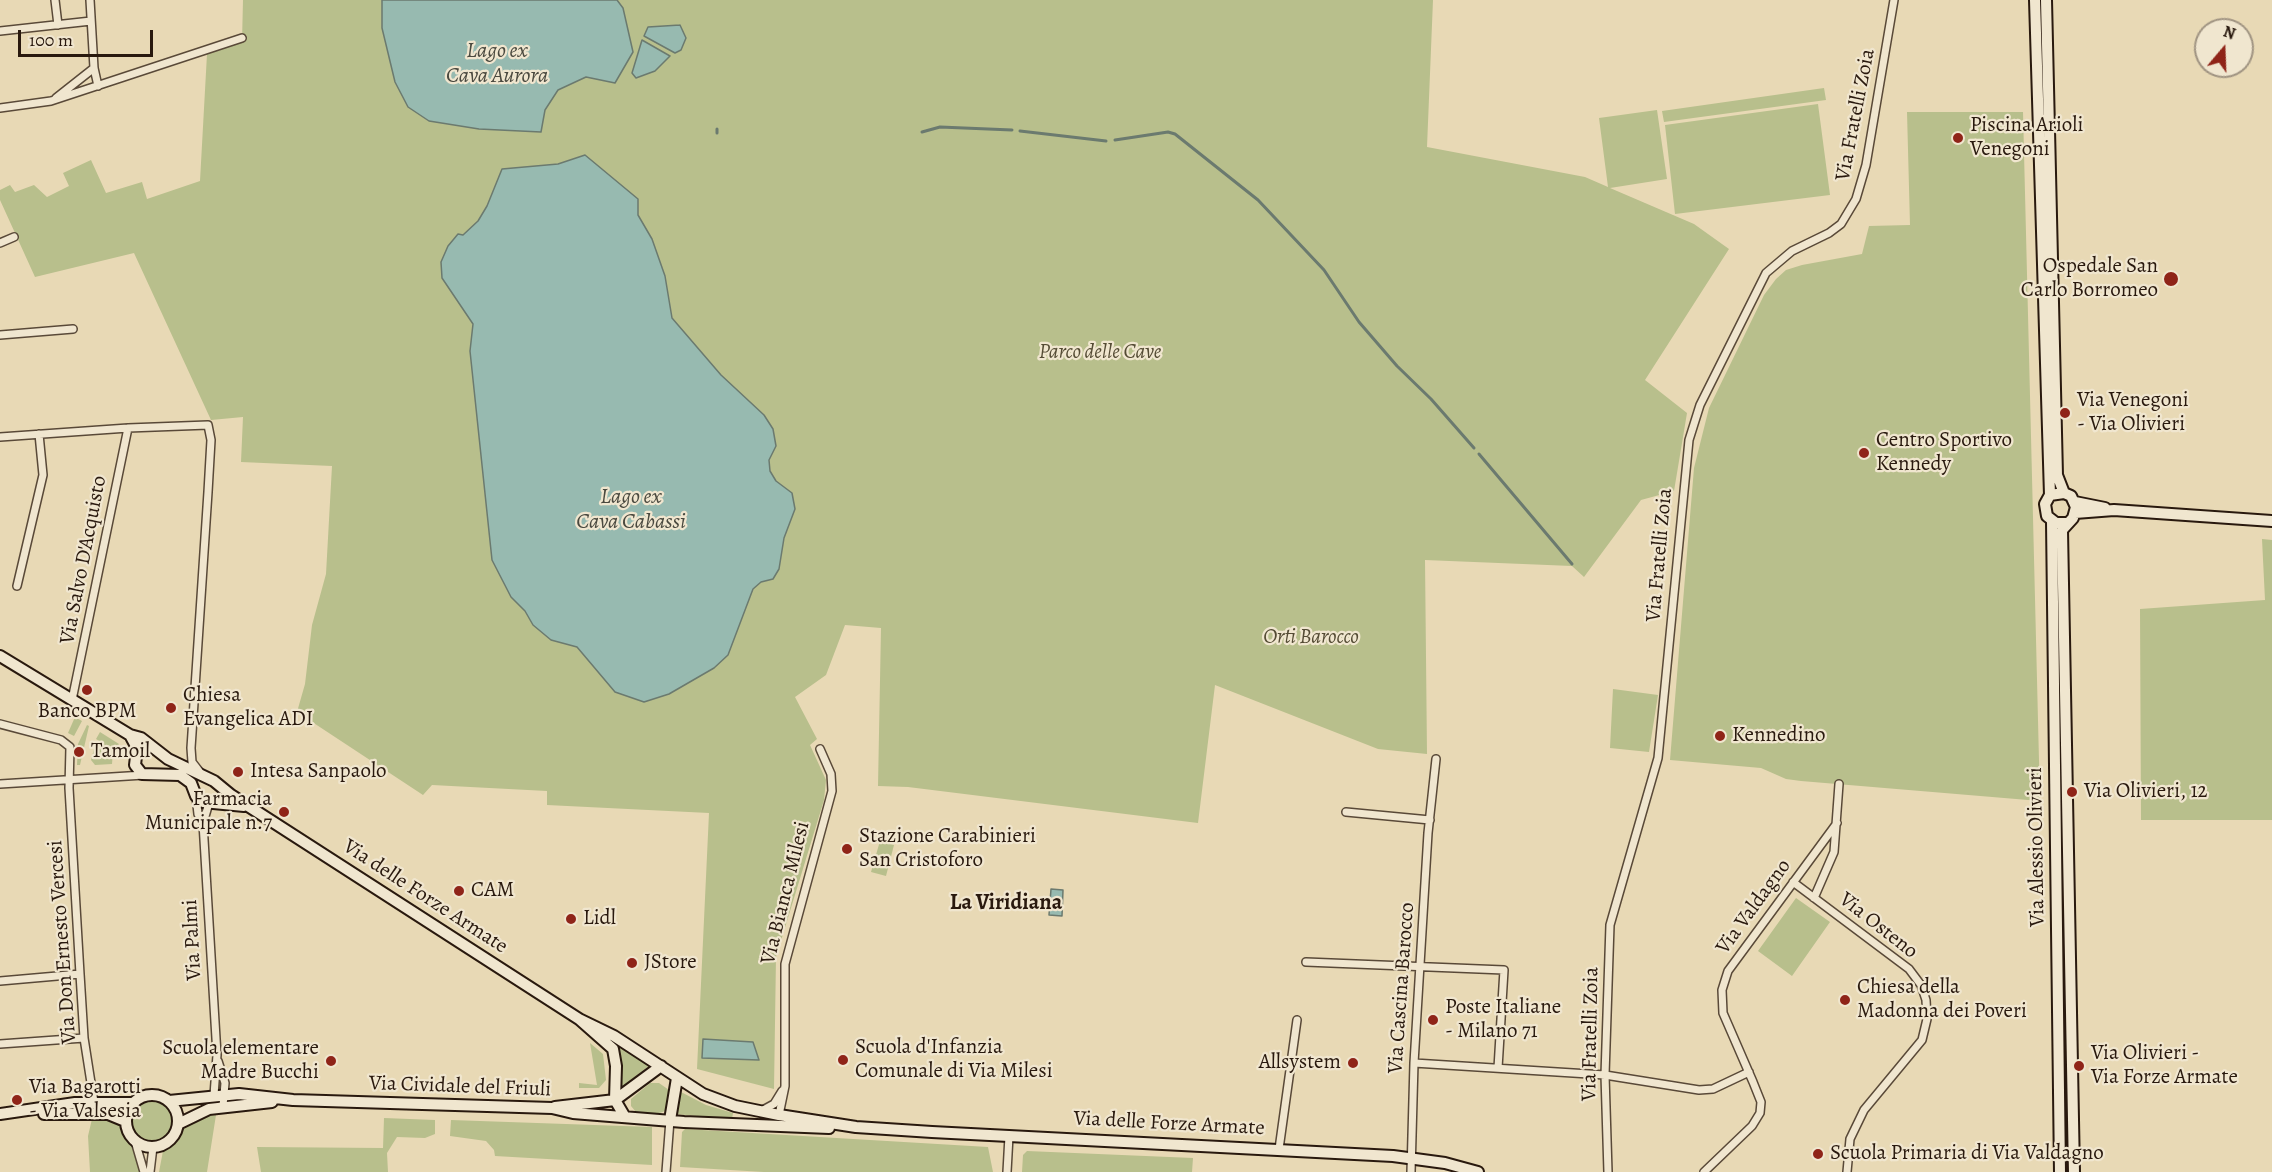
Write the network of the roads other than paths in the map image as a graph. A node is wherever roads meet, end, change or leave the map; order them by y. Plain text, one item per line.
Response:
1 (55, 0) edge
2 (90, 0) edge
3 (1894, 0) edge
4 (2036, 0) edge
5 (2046, 0) edge
6 (91, 21) junction
7 (58, 25) junction
8 (0, 31) edge
9 (242, 38) dead end
10 (94, 68) junction
11 (98, 86) junction
12 (51, 101) junction
13 (0, 108) edge
14 (14, 237) dead end
15 (0, 243) edge
16 (73, 329) dead end
17 (0, 335) edge
18 (128, 428) junction
19 (39, 434) junction
20 (0, 437) edge
21 (2064, 493) junction
22 (2050, 495) junction
23 (2075, 502) junction
24 (2114, 510) junction
25 (2075, 513) junction
26 (2272, 521) edge
27 (2052, 522) junction
28 (2066, 523) junction
29 (17, 586) dead end
30 (0, 656) edge
31 (72, 700) junction
32 (0, 724) edge
33 (130, 735) junction
34 (820, 749) dead end
35 (158, 751) junction
36 (191, 758) junction
37 (1436, 759) dead end
38 (135, 760) junction
39 (176, 762) junction
40 (149, 775) junction
41 (121, 777) junction
42 (70, 779) junction
43 (210, 780) junction
44 (0, 784) edge
45 (1839, 784) dead end
46 (195, 794) junction
47 (210, 802) junction
48 (250, 807) junction
49 (1346, 812) dead end
50 (1430, 820) junction
51 (203, 823) junction
52 (1837, 823) junction
53 (1822, 845) junction
54 (1834, 852) junction
55 (1793, 882) junction
56 (1814, 898) junction
57 (1306, 962) dead end
58 (1421, 966) junction
59 (80, 974) junction
60 (0, 981) edge
61 (579, 1019) junction
62 (1297, 1020) dead end
63 (84, 1038) junction
64 (0, 1044) edge
65 (217, 1055) junction
66 (1414, 1063) junction
67 (660, 1066) junction
68 (1498, 1068) junction
69 (1749, 1072) junction
70 (1605, 1075) junction
71 (677, 1078) junction
72 (785, 1086) junction
73 (226, 1094) junction
74 (214, 1095) junction
75 (293, 1100) junction
76 (615, 1100) junction
77 (169, 1101) junction
78 (94, 1102) junction
79 (132, 1102) junction
80 (223, 1106) junction
81 (552, 1108) junction
82 (26, 1112) junction
83 (760, 1112) junction
84 (0, 1114) edge
85 (778, 1115) junction
86 (625, 1117) junction
87 (670, 1120) junction
88 (125, 1121) junction
89 (178, 1124) junction
90 (738, 1125) junction
91 (856, 1126) junction
92 (1009, 1136) junction
93 (135, 1141) junction
94 (153, 1147) junction
95 (1279, 1149) junction
96 (1410, 1158) junction
97 (144, 1172) edge
98 (150, 1172) edge
99 (666, 1172) edge
100 (1007, 1172) edge
101 (1411, 1172) edge
102 (1478, 1172) edge
103 (1608, 1172) edge
104 (1704, 1172) edge
105 (1847, 1172) edge
106 (2060, 1172) edge
107 (2074, 1172) edge

1 - 7 street
2 - 6 street
3 - 70 street, Via Fratelli Zoia
4 - 22 street
5 - 21 street
6 - 7 street
6 - 10 street
7 - 8 street
9 - 11 street
10 - 11 street
10 - 12 street
11 - 12 street
12 - 13 street
14 - 15 street
16 - 17 street
18 - 19 street
18 - 31 street, Via Salvo D'Acquisto
18 - 36 street
19 - 20 street
19 - 29 street
21 - 22 street
21 - 23 street
22 - 27 street, Via Alessio Olivieri
23 - 24 street
23 - 25 street
24 - 25 street
24 - 26 street
25 - 28 street
27 - 28 street
27 - 106 street, Via Alessio Olivieri
28 - 107 street, Via Alessio Olivieri
30 - 31 street, Via delle Forze Armate
31 - 33 street, Via delle Forze Armate
32 - 42 street, Via Don Ernesto Vercesi
33 - 35 street, Via delle Forze Armate
33 - 38 street
34 - 72 street, Via Bianca Milesi
35 - 38 street
35 - 39 street, Via delle Forze Armate
35 - 40 street
36 - 39 street
36 - 43 street
37 - 50 street, Via Cascina Barocco
38 - 40 street
38 - 41 street
39 - 43 street, Via delle Forze Armate
40 - 41 street, Via delle Forze Armate
40 - 46 street, Via delle Forze Armate
41 - 42 street, Via delle Forze Armate
42 - 44 street, Via delle Forze Armate
42 - 59 street, Via Don Ernesto Vercesi
43 - 46 street
43 - 47 street
43 - 48 street, Via delle Forze Armate
45 - 52 street
46 - 47 street, Via delle Forze Armate
46 - 51 street, Via Palmi
47 - 48 street, Via delle Forze Armate
47 - 51 street, Via Palmi
48 - 61 street, Via delle Forze Armate
49 - 50 street
50 - 58 street, Via Cascina Barocco
51 - 65 street, Via Palmi
52 - 53 street, Via Valdagno
52 - 54 street, Via Osteno
53 - 54 street
53 - 55 street, Via Valdagno
54 - 56 street, Via Osteno
55 - 56 street, Via Osteno
55 - 69 street, Via Valdagno
56 - 105 street, Via Osteno
57 - 58 street
58 - 66 street, Via Cascina Barocco
58 - 68 street
59 - 60 street
59 - 63 street, Via Don Ernesto Vercesi
61 - 67 street, Via delle Forze Armate
61 - 76 street, Via delle Forze Armate
62 - 95 street
63 - 64 street
63 - 78 street, Via Don Ernesto Vercesi
65 - 73 street, Via Palmi
65 - 74 street, Via Palmi
66 - 68 street
66 - 96 street, Via Cascina Barocco
67 - 71 street, Via delle Forze Armate
67 - 76 street
68 - 70 street
69 - 70 street
69 - 104 street, Via Valdagno
70 - 103 street, Via Fratelli Zoia
71 - 83 street, Via delle Forze Armate
71 - 87 street
72 - 83 street
72 - 85 street, Via Bianca Milesi
73 - 74 street, Via Cividale del Friuli
73 - 75 street, Via Cividale del Friuli
73 - 80 street, Via Palmi
74 - 77 street, Via Cividale del Friuli
75 - 80 street, Via Cividale del Friuli
75 - 81 street, Via Cividale del Friuli
76 - 81 street
76 - 86 street
77 - 79 street
77 - 89 street
78 - 79 street
78 - 82 street
79 - 88 street
80 - 89 street, Via Cividale del Friuli
81 - 86 street, Via Cividale del Friuli
82 - 84 street
82 - 88 street
83 - 85 street, Via delle Forze Armate
85 - 90 street
85 - 91 street, Via delle Forze Armate
86 - 87 street, Via delle Forze Armate
87 - 90 street, Via delle Forze Armate
87 - 99 street
88 - 93 street
89 - 94 street
90 - 91 street, Via delle Forze Armate
91 - 92 street, Via delle Forze Armate
92 - 95 street, Via delle Forze Armate
92 - 100 street
93 - 94 street
93 - 97 street
94 - 98 street
95 - 96 street, Via delle Forze Armate
96 - 101 street, Via Cascina Barocco
96 - 102 street, Via delle Forze Armate

